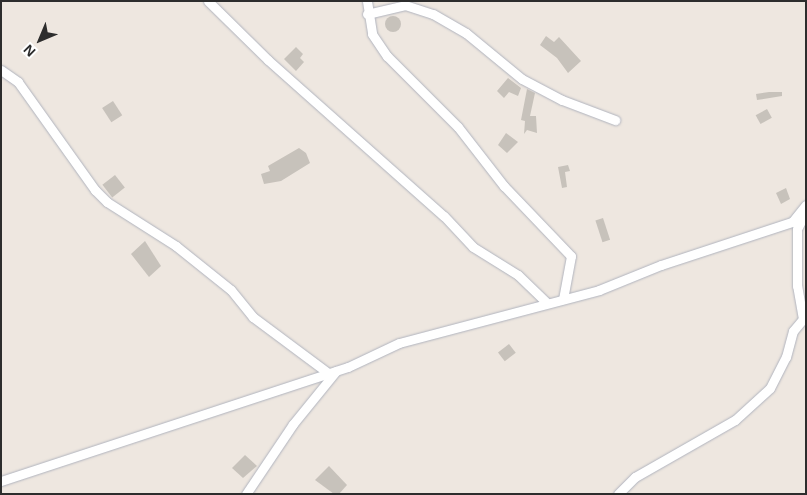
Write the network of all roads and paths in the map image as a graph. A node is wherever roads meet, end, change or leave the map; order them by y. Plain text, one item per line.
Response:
1 (208, 1) edge
2 (367, 1) edge
3 (405, 3) edge
4 (367, 14) junction
5 (1, 70) edge
6 (615, 120) dead end
7 (806, 205) edge
8 (806, 212) edge
9 (564, 299) junction
10 (547, 303) junction
11 (333, 372) junction
12 (1, 480) edge
13 (246, 494) edge
14 (618, 494) edge

1 - 10 street
2 - 4 street
3 - 4 street
3 - 6 street
4 - 9 street
5 - 11 street
7 - 9 street
8 - 14 street
9 - 10 street
10 - 11 street
11 - 12 street
11 - 13 street

